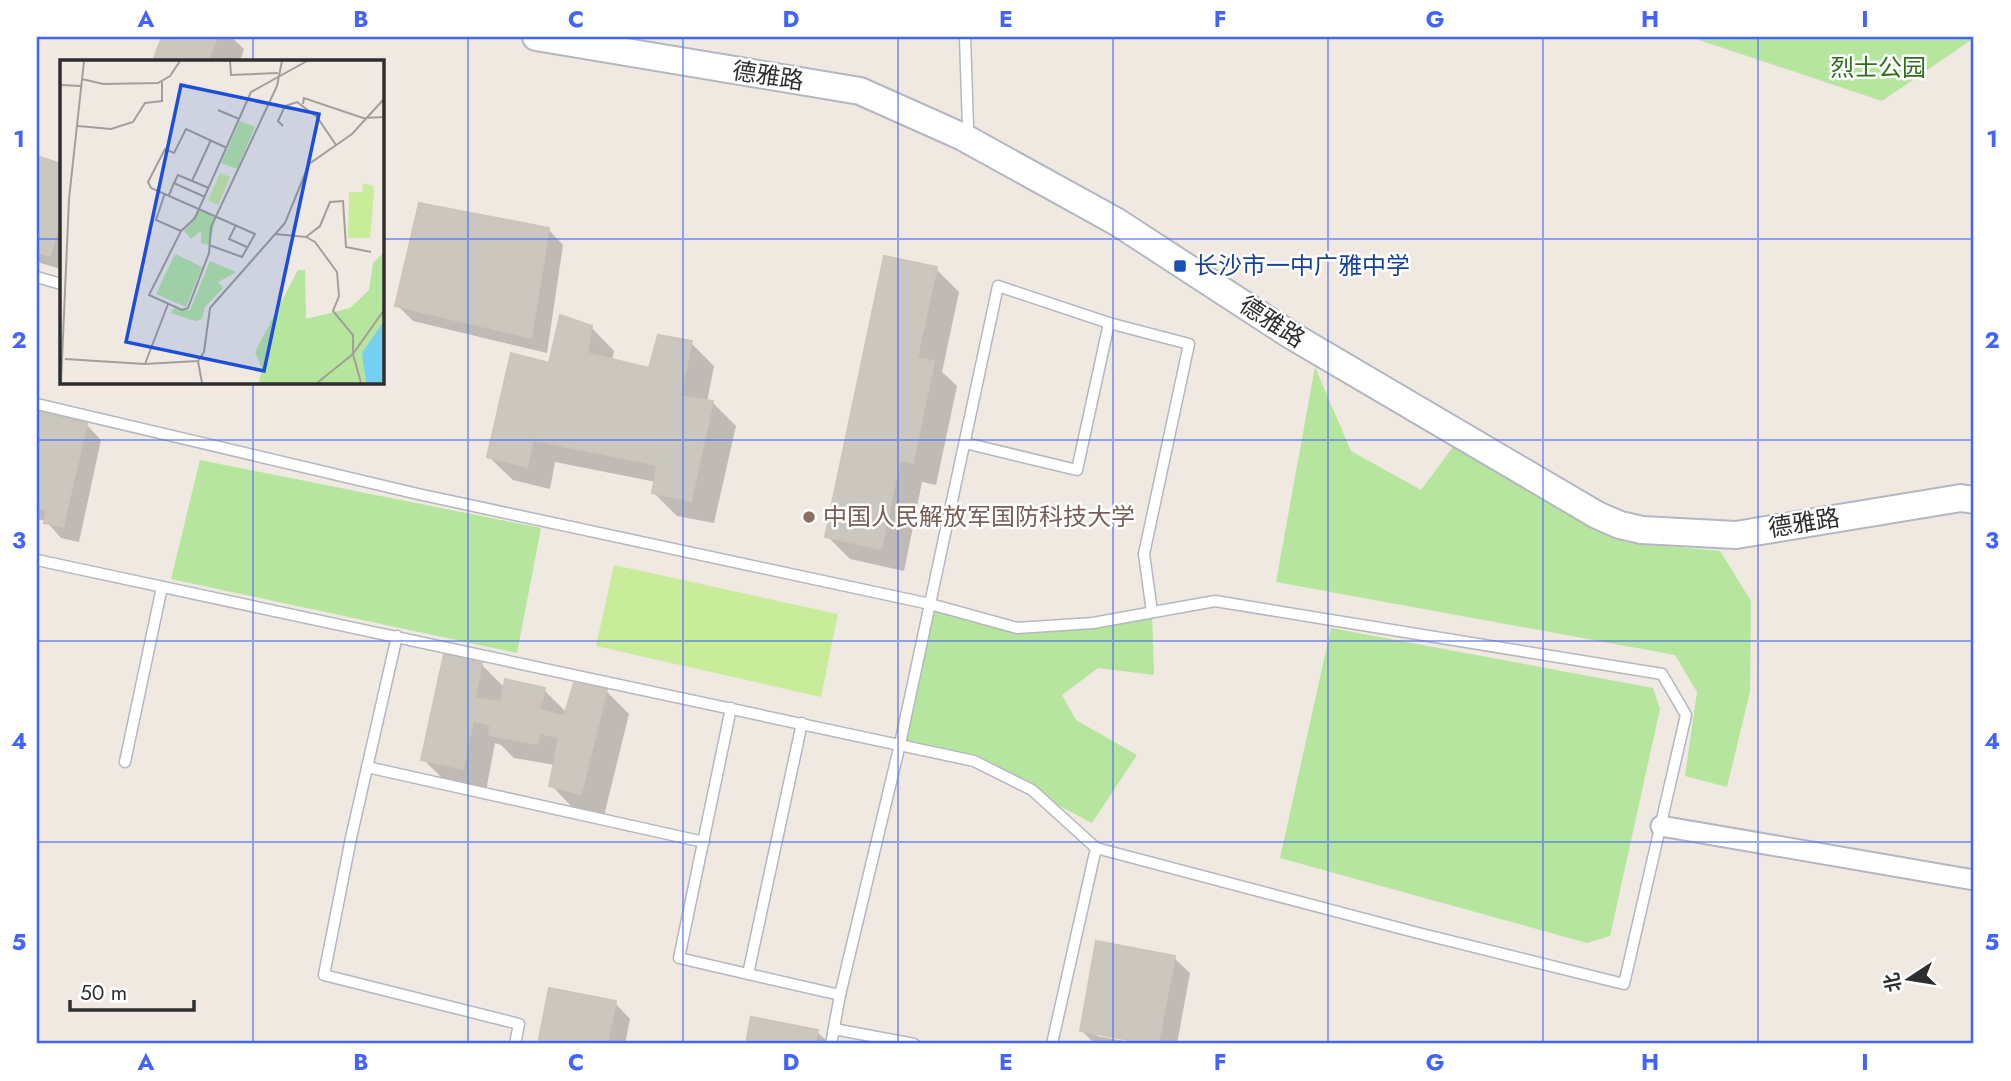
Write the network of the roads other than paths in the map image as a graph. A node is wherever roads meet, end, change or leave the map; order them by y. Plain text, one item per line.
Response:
1 (536, 37) edge
2 (601, 37) edge
3 (965, 37) edge
4 (966, 132) junction
5 (37, 277) edge
6 (60, 284) edge
7 (1109, 323) junction
8 (37, 404) edge
9 (965, 443) junction
10 (1974, 483) edge
11 (1974, 500) edge
12 (37, 560) edge
13 (162, 587) junction
14 (930, 604) junction
15 (1152, 612) junction
16 (397, 636) junction
17 (731, 708) junction
18 (802, 723) junction
19 (900, 744) junction
20 (124, 762) dead end
21 (367, 767) junction
22 (1661, 825) junction
23 (704, 842) junction
24 (1096, 848) junction
25 (1974, 880) edge
26 (747, 974) junction
27 (840, 995) junction
28 (834, 1029) junction
29 (515, 1044) edge
30 (831, 1044) edge
31 (914, 1044) edge
32 (1052, 1044) edge

1 - 4 street, 德雅路
2 - 4 street, 德雅路
3 - 4 lane
4 - 10 street, 德雅路
4 - 11 street, 德雅路
5 - 6 lane
7 - 9 lane
7 - 9 lane
7 - 15 lane
8 - 14 lane
9 - 14 lane
12 - 13 lane
13 - 16 lane
13 - 20 lane
14 - 15 lane
14 - 19 lane
15 - 22 lane
16 - 17 lane
16 - 21 lane
17 - 18 lane
17 - 23 lane
18 - 19 lane
18 - 26 lane
19 - 24 lane
19 - 27 lane
21 - 23 lane
21 - 29 lane
22 - 24 lane
22 - 25 street
23 - 26 lane
24 - 32 lane
26 - 27 lane
27 - 28 lane
28 - 30 lane
28 - 31 lane

